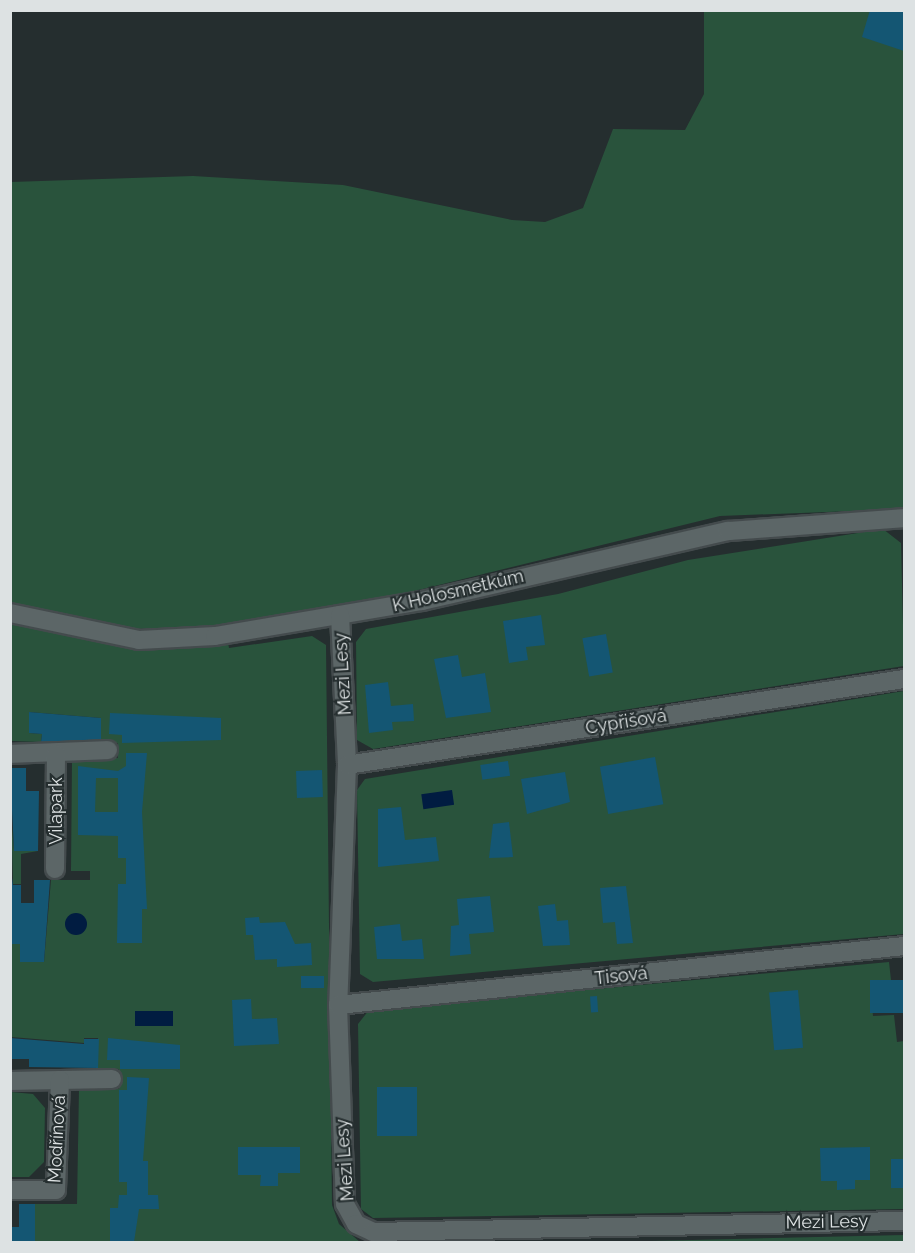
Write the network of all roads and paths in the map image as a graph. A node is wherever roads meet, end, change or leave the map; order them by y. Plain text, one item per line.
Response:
1 (904, 518) edge
2 (10, 613) edge
3 (340, 615) junction
4 (904, 679) edge
5 (108, 750) dead end
6 (10, 754) edge
7 (56, 754) junction
8 (347, 765) junction
9 (56, 868) dead end
10 (904, 946) edge
11 (338, 1005) junction
12 (111, 1079) dead end
13 (60, 1080) junction
14 (10, 1081) edge
15 (10, 1190) edge
16 (904, 1221) edge

1 - 3 street, K Holosmetkům
2 - 3 street, K Holosmetkům
3 - 8 street, Mezi Lesy
4 - 8 street, Cypřišová
5 - 7 street, Vilapark
6 - 7 street, Vilapark
7 - 9 street, Vilapark
8 - 11 street, Mezi Lesy
10 - 11 street, Tisová
11 - 16 street, Mezi Lesy
12 - 13 street, Modřínová
13 - 14 street, Modřínová
13 - 15 street, Modřínová

